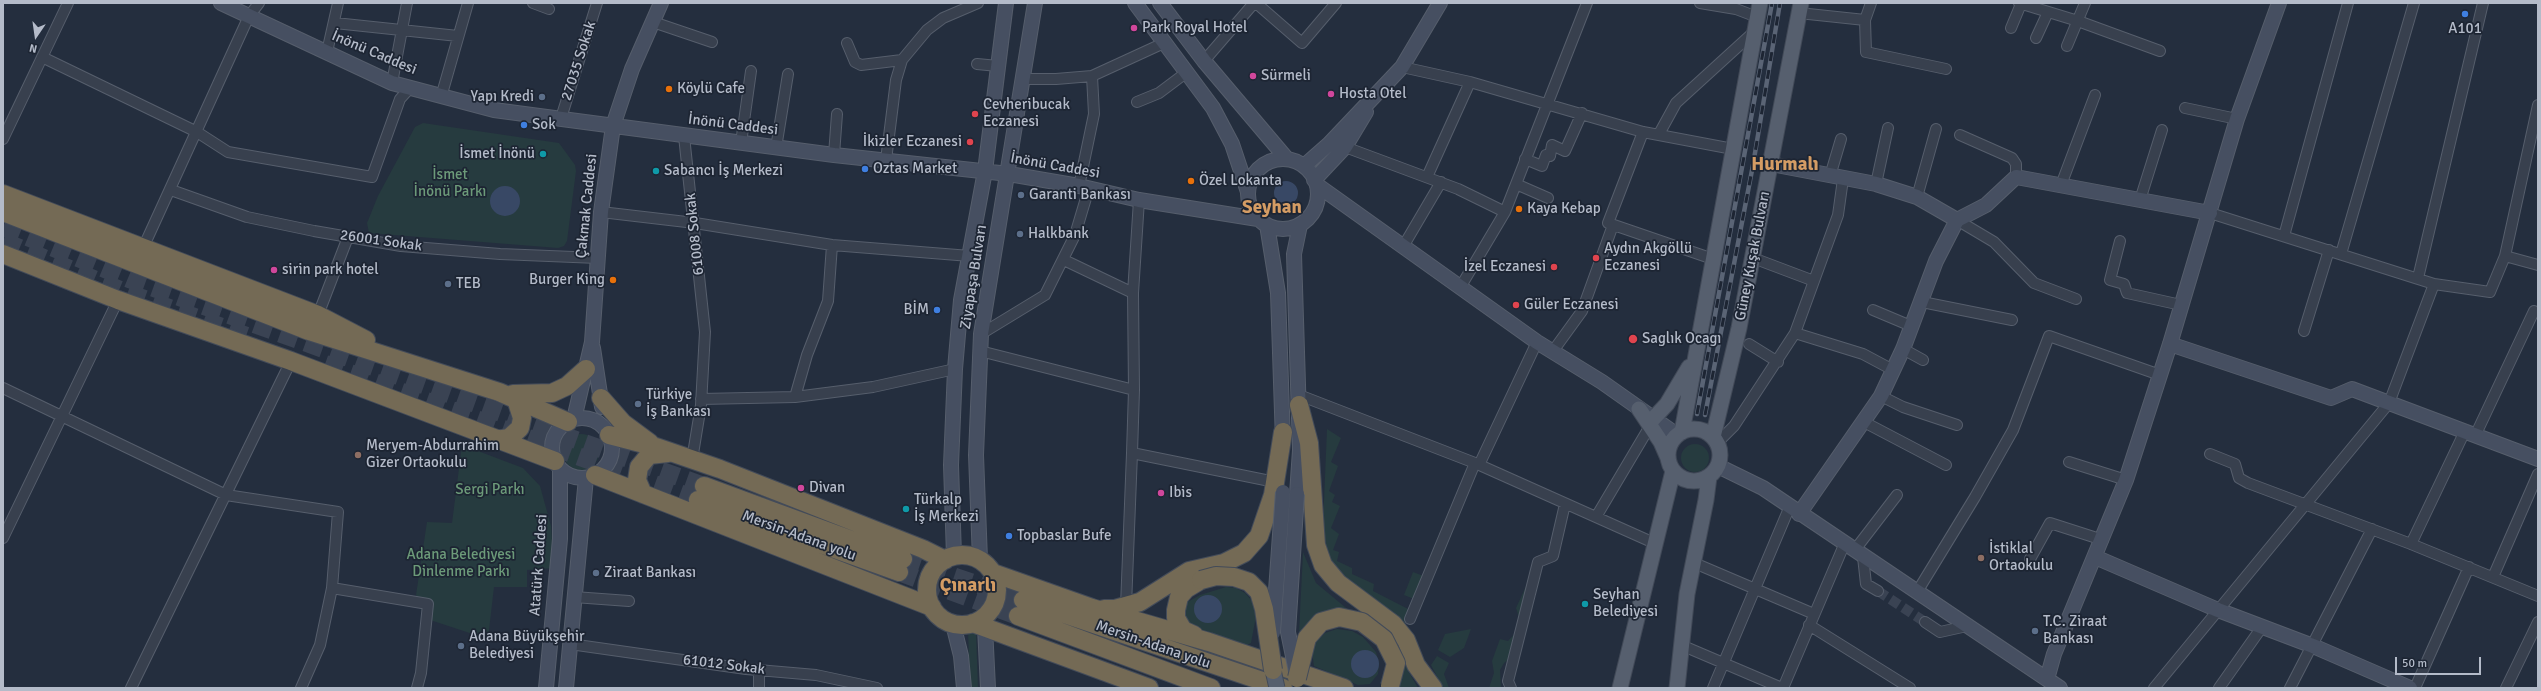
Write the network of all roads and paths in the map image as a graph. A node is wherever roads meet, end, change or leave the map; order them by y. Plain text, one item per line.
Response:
1 (68, 3) edge
2 (221, 3) edge
3 (259, 3) edge
4 (338, 3) edge
5 (407, 3) edge
6 (468, 3) edge
7 (533, 3) edge
8 (597, 3) edge
9 (661, 3) edge
10 (978, 3) edge
11 (1006, 3) edge
12 (1036, 3) edge
13 (1135, 3) edge
14 (1160, 3) edge
15 (1255, 3) edge
16 (1336, 3) edge
17 (1440, 3) edge
18 (1586, 3) edge
19 (1700, 3) edge
20 (1871, 3) edge
21 (2020, 3) edge
22 (2085, 3) edge
23 (2279, 3) edge
24 (2348, 3) edge
25 (2414, 3) edge
26 (2483, 3) edge
27 (1736, 6) edge
28 (1800, 8) edge
29 (549, 9) dead end
30 (250, 10) edge
31 (2048, 12) junction
32 (1757, 17) edge
33 (1864, 20) junction
34 (2078, 21) junction
35 (653, 22) junction
36 (335, 23) junction
37 (2011, 28) dead end
38 (402, 31) junction
39 (458, 36) junction
40 (2036, 38) dead end
41 (712, 42) dead end
42 (1166, 42) junction
43 (847, 43) dead end
44 (2067, 46) dead end
45 (2160, 51) dead end
46 (327, 52) junction
47 (42, 57) junction
48 (902, 60) junction
49 (1204, 61) junction
50 (977, 64) dead end
51 (998, 66) junction
52 (1402, 67) junction
53 (1946, 69) dead end
54 (751, 71) dead end
55 (1187, 72) junction
56 (788, 74) dead end
57 (1092, 76) junction
58 (1021, 79) junction
59 (1470, 82) junction
60 (392, 83) junction
61 (410, 88) junction
62 (2095, 95) dead end
63 (1374, 96) junction
64 (441, 97) junction
65 (1137, 102) dead end
66 (1546, 103) junction
67 (2538, 106) edge
68 (2185, 108) dead end
69 (1582, 113) junction
70 (836, 114) dead end
71 (560, 118) junction
72 (2237, 119) junction
73 (612, 126) junction
74 (1888, 128) dead end
75 (1936, 128) dead end
76 (2162, 130) dead end
77 (197, 132) junction
78 (1643, 132) junction
79 (1659, 134) junction
80 (1960, 135) dead end
81 (684, 136) junction
82 (3, 139) edge
83 (1841, 139) dead end
84 (741, 143) junction
85 (1346, 147) junction
86 (776, 148) junction
87 (1733, 149) junction
88 (834, 155) junction
89 (1287, 159) junction
90 (1525, 159) junction
91 (886, 160) junction
92 (1771, 164) junction
93 (1304, 166) junction
94 (984, 171) junction
95 (1008, 174) junction
96 (1428, 176) junction
97 (1836, 177) junction
98 (2016, 177) junction
99 (1316, 182) junction
100 (1441, 182) junction
101 (1516, 184) junction
102 (1876, 184) junction
103 (2061, 185) junction
104 (1084, 187) junction
105 (171, 190) junction
106 (1248, 192) junction
107 (3, 194) edge
108 (1917, 197) junction
109 (1548, 198) dead end
110 (1139, 200) junction
111 (2140, 200) junction
112 (3, 212) edge
113 (601, 212) junction
114 (1505, 212) junction
115 (2210, 214) junction
116 (1956, 220) junction
117 (1262, 222) junction
118 (695, 223) junction
119 (1300, 224) junction
120 (1613, 225) junction
121 (2284, 236) junction
122 (348, 237) junction
123 (2120, 241) dead end
124 (832, 245) junction
125 (1404, 245) junction
126 (143, 248) junction
127 (2329, 250) junction
128 (3, 254) edge
129 (2341, 254) junction
130 (970, 256) junction
131 (2504, 256) junction
132 (598, 258) junction
133 (1753, 258) junction
134 (1713, 259) junction
135 (1064, 260) junction
136 (2538, 265) edge
137 (2418, 278) junction
138 (1814, 280) junction
139 (2434, 284) junction
140 (1461, 286) junction
141 (1133, 293) junction
142 (2076, 299) dead end
143 (118, 300) junction
144 (1922, 302) junction
145 (2181, 305) junction
146 (1873, 310) dead end
147 (2534, 310) dead end
148 (318, 315) junction
149 (2012, 320) dead end
150 (1912, 326) junction
151 (2304, 331) dead end
152 (1795, 333) junction
153 (981, 334) junction
154 (592, 342) junction
155 (1538, 342) junction
156 (1749, 344) dead end
157 (2170, 344) junction
158 (1903, 349) junction
159 (980, 351) junction
160 (1553, 351) junction
161 (1695, 356) junction
162 (400, 359) junction
163 (1923, 360) dead end
164 (291, 361) junction
165 (1778, 362) junction
166 (586, 369) junction
167 (955, 369) junction
168 (1893, 370) junction
169 (2160, 375) junction
170 (3, 388) edge
171 (1134, 390) junction
172 (499, 392) junction
173 (1881, 396) junction
174 (794, 397) junction
175 (601, 398) junction
176 (516, 399) junction
177 (1299, 400) junction
178 (701, 402) junction
179 (2389, 403) junction
180 (1638, 409) joint
181 (62, 417) junction
182 (571, 420) junction
183 (1652, 422) junction
184 (1864, 422) junction
185 (1957, 426) dead end
186 (607, 431) junction
187 (1283, 432) joint
188 (1679, 434) junction
189 (2470, 434) junction
190 (496, 440) junction
191 (1715, 440) junction
192 (663, 450) junction
193 (1132, 453) junction
194 (2210, 454) dead end
195 (2538, 459) edge
196 (692, 460) junction
197 (2069, 462) dead end
198 (1477, 464) junction
199 (558, 465) junction
200 (1670, 465) junction
201 (1946, 465) dead end
202 (1714, 472) junction
203 (2538, 474) edge
204 (591, 477) junction
205 (2126, 480) junction
206 (1285, 489) junction
207 (701, 493) tunnel mouth
208 (643, 494) junction
209 (226, 495) junction
210 (1897, 495) dead end
211 (1565, 504) junction
212 (2306, 505) junction
213 (1794, 510) junction
214 (1596, 517) junction
215 (2372, 529) junction
216 (3, 538) edge
217 (2103, 540) junction
218 (1654, 543) junction
219 (2411, 544) junction
220 (1854, 551) junction
221 (2095, 557) junction
222 (949, 558) junction
223 (2030, 559) dead end
224 (980, 560) junction
225 (1692, 562) junction
226 (901, 565) tunnel mouth
227 (2469, 567) junction
228 (993, 573) junction
229 (2493, 576) junction
230 (332, 588) junction
231 (1755, 590) junction
232 (1878, 591) tunnel mouth
233 (1917, 592) junction
234 (2538, 596) edge
235 (574, 597) junction
236 (629, 601) dead end
237 (1126, 606) junction
238 (932, 607) junction
239 (1092, 608) junction
240 (2218, 610) junction
241 (1814, 614) junction
242 (1410, 619) dead end
243 (982, 622) junction
244 (1925, 622) tunnel mouth
245 (2538, 622) edge
246 (953, 624) junction
247 (1809, 625) junction
248 (1967, 626) junction
249 (2262, 627) junction
250 (1209, 642) junction
251 (570, 644) junction
252 (1681, 645) junction
253 (2313, 646) junction
254 (1723, 664) junction
255 (759, 670) junction
256 (1273, 670) junction
257 (1127, 682) edge
258 (844, 684) edge
259 (2046, 684) edge
260 (1294, 685) edge
261 (1387, 687) edge
262 (2293, 687) edge
263 (131, 688) edge
264 (301, 688) edge
265 (417, 688) edge
266 (546, 688) edge
267 (568, 688) edge
268 (759, 688) edge
269 (877, 688) edge
270 (964, 688) edge
271 (988, 688) edge
272 (1149, 688) edge
273 (1211, 688) edge
274 (1277, 688) edge
275 (1344, 688) edge
276 (1433, 688) edge
277 (1511, 688) edge
278 (1620, 688) edge
279 (1677, 688) edge
280 (1713, 688) edge
281 (1782, 688) edge
282 (1910, 688) edge
283 (2060, 688) edge
284 (2154, 688) edge
285 (2219, 688) edge
286 (2410, 688) edge
287 (2415, 688) edge
288 (2506, 688) edge

1 - 47 street
2 - 30 main road, İnönü Caddesi
3 - 30 street
4 - 36 street
5 - 38 street
6 - 39 street
7 - 29 street
8 - 71 street, 27035 Sokak
9 - 35 main road, Çakmak Caddesi
10 - 48 street
11 - 51 main road, Ziyapaşa Bulvarı
12 - 58 main road, Ziyapaşa Bulvarı
13 - 42 main road
14 - 49 main road
15 - 16 street
15 - 49 street
17 - 52 main road
18 - 66 street
19 - 27 street
20 - 33 street
21 - 31 street
21 - 37 street
22 - 34 street
23 - 72 main road
24 - 121 street
25 - 129 street
26 - 137 street
27 - 32 street
28 - 33 street
28 - 92 main road, Güney Kuşak Bulvarı
30 - 46 main road, İnönü Caddesi
30 - 77 street
31 - 34 street
31 - 40 street
32 - 79 street
32 - 87 main road
33 - 53 street
34 - 44 street
34 - 45 street
35 - 41 street
35 - 73 main road, Çakmak Caddesi
36 - 38 street
36 - 46 street
38 - 39 street
38 - 60 street
39 - 64 street
42 - 55 main road
42 - 57 street
43 - 48 street
46 - 60 main road, İnönü Caddesi
47 - 77 street
47 - 82 street
48 - 91 street
49 - 89 main road
50 - 51 street
51 - 94 main road, Ziyapaşa Bulvarı
52 - 59 street
52 - 63 main road
54 - 84 street
55 - 65 street
55 - 106 main road
56 - 86 street
57 - 58 street
57 - 104 street
58 - 95 main road, Ziyapaşa Bulvarı
59 - 66 street
59 - 96 street
60 - 61 main road, İnönü Caddesi
61 - 64 main road, İnönü Caddesi
61 - 77 street
62 - 103 street
63 - 85 main road
63 - 93 main road
64 - 71 main road, İnönü Caddesi
66 - 69 street
66 - 90 street
67 - 131 street
68 - 72 street
69 - 78 street
69 - 90 street
70 - 88 street
71 - 73 main road, İnönü Caddesi
72 - 115 main road
73 - 81 main road, İnönü Caddesi
73 - 113 main road, Çakmak Caddesi
74 - 102 street
75 - 108 street
76 - 111 street
77 - 105 street
78 - 79 street
78 - 120 street
79 - 87 street
80 - 98 street
81 - 84 main road, İnönü Caddesi
81 - 118 street, 61008 Sokak
83 - 97 street
84 - 86 main road, İnönü Caddesi
85 - 96 street
85 - 99 main road
86 - 88 main road, İnönü Caddesi
87 - 134 main road
88 - 91 main road, İnönü Caddesi
89 - 93 main road
89 - 106 main road
90 - 101 street
91 - 94 main road, İnönü Caddesi
92 - 97 main road
92 - 133 main road, Güney Kuşak Bulvarı
93 - 99 main road
94 - 95 main road, İnönü Caddesi
94 - 130 main road, Ziyapaşa Bulvarı
95 - 104 main road, İnönü Caddesi
95 - 153 main road, Ziyapaşa Bulvarı
96 - 100 street
97 - 102 main road
97 - 138 street
98 - 103 main road
98 - 116 main road
99 - 119 main road
99 - 125 main road
100 - 114 street
100 - 125 street
101 - 109 street
101 - 114 street
102 - 108 main road
103 - 111 main road
104 - 110 main road, İnönü Caddesi
104 - 135 street
105 - 122 street, 26001 Sokak
105 - 126 street
106 - 117 main road
107 - 126 highway
108 - 116 main road
110 - 117 main road, İnönü Caddesi
110 - 141 street
111 - 115 main road
112 - 162 highway
113 - 118 street
113 - 132 main road, Çakmak Caddesi
114 - 140 street
115 - 121 street
115 - 145 main road
116 - 142 street
116 - 144 main road
117 - 119 main road
117 - 187 main road
118 - 124 street
118 - 178 street, 61008 Sokak
119 - 177 main road
120 - 134 street
120 - 160 street
121 - 127 street
122 - 132 street, 26001 Sokak
122 - 148 street
123 - 145 street
124 - 130 street
124 - 174 street
125 - 140 main road
126 - 148 highway
127 - 129 street
127 - 151 street
128 - 143 highway
129 - 137 street
130 - 167 main road, Ziyapaşa Bulvarı
131 - 136 street
131 - 139 street
132 - 154 main road, Çakmak Caddesi
133 - 138 street
133 - 191 main road, Güney Kuşak Bulvarı
134 - 161 main road
135 - 141 street
135 - 153 street
137 - 139 street
138 - 152 street
139 - 179 street
140 - 155 main road
141 - 171 street
143 - 164 highway
143 - 181 street
144 - 149 street
144 - 150 main road
145 - 157 main road
146 - 150 street
147 - 189 street
148 - 162 highway
150 - 158 main road
152 - 165 street
152 - 168 street
153 - 159 main road, Ziyapaşa Bulvarı
154 - 166 main road, Çakmak Caddesi
154 - 175 main road
155 - 160 main road
155 - 198 street
156 - 165 street
157 - 169 main road
157 - 179 main road
158 - 163 street
158 - 168 main road
159 - 171 street
159 - 224 main road, Ziyapaşa Bulvarı
160 - 180 main road
161 - 183 main road
161 - 188 main road
162 - 172 highway
164 - 190 highway
164 - 209 street
165 - 191 street
166 - 172 highway
166 - 182 main road, Çakmak Caddesi
167 - 174 street
167 - 222 main road, Ziyapaşa Bulvarı
168 - 173 main road
169 - 205 main road
169 - 233 street
170 - 181 street
171 - 193 street
172 - 176 highway
173 - 184 main road
173 - 185 street
174 - 178 street
175 - 186 main road
175 - 192 highway
176 - 182 highway
176 - 190 highway
177 - 198 street
177 - 206 main road
177 - 276 highway
178 - 196 street
179 - 189 main road
179 - 212 street
180 - 183 main road
181 - 209 street
181 - 216 street
182 - 186 main road
182 - 199 main road
183 - 188 main road
183 - 200 main road
183 - 214 street
184 - 201 street
184 - 213 main road
186 - 192 highway
186 - 204 main road
187 - 206 highway
188 - 191 main road
188 - 200 main road
189 - 195 main road
189 - 219 street
190 - 199 highway
191 - 202 main road
192 - 196 highway
192 - 208 highway
193 - 206 street
193 - 237 street
194 - 212 street
196 - 222 highway
197 - 205 street
198 - 211 street
198 - 242 street
199 - 204 main road
199 - 266 main road, Atatürk Caddesi
200 - 202 main road
200 - 218 main road
202 - 213 main road
202 - 225 main road
203 - 229 street
204 - 208 highway
204 - 235 main road
205 - 217 main road
206 - 237 highway
206 - 256 main road, bridge
206 - 260 main road, bridge
207 - 226 highway, Mersin-Adana yolu
208 - 238 highway
209 - 230 street
209 - 263 street
210 - 220 street
211 - 214 street
211 - 277 street
212 - 215 street
212 - 240 street
213 - 220 main road
213 - 231 street
214 - 218 street
215 - 219 street
215 - 253 street
217 - 221 main road
217 - 223 street
218 - 278 main road
219 - 227 street
220 - 232 street
220 - 233 main road
220 - 241 street
221 - 240 main road
221 - 259 main road
222 - 224 highway
222 - 238 highway
224 - 228 highway
225 - 231 street
225 - 252 main road
227 - 229 street
227 - 287 street
228 - 239 highway
228 - 243 highway
229 - 234 street
230 - 264 street
230 - 265 street
231 - 241 street
231 - 254 street
233 - 248 main road
235 - 236 street
235 - 251 main road
237 - 239 highway
238 - 246 highway
239 - 250 highway
240 - 249 main road
240 - 284 street
241 - 247 street
243 - 246 highway
243 - 257 highway
243 - 271 main road
244 - 248 street
245 - 288 street
246 - 270 main road
247 - 281 street
247 - 282 street
248 - 259 main road
249 - 253 main road
249 - 285 street
250 - 256 highway, bridge
250 - 275 highway
251 - 255 street, 61012 Sokak
251 - 267 main road
252 - 254 street
252 - 279 main road
253 - 262 street
253 - 286 main road
254 - 280 street
254 - 281 street
255 - 258 street, 61012 Sokak
255 - 268 street
256 - 274 main road, bridge
257 - 272 highway
258 - 269 street, 61012 Sokak
259 - 283 main road
260 - 261 highway, bridge
260 - 273 highway, Mersin-Adana yolu

